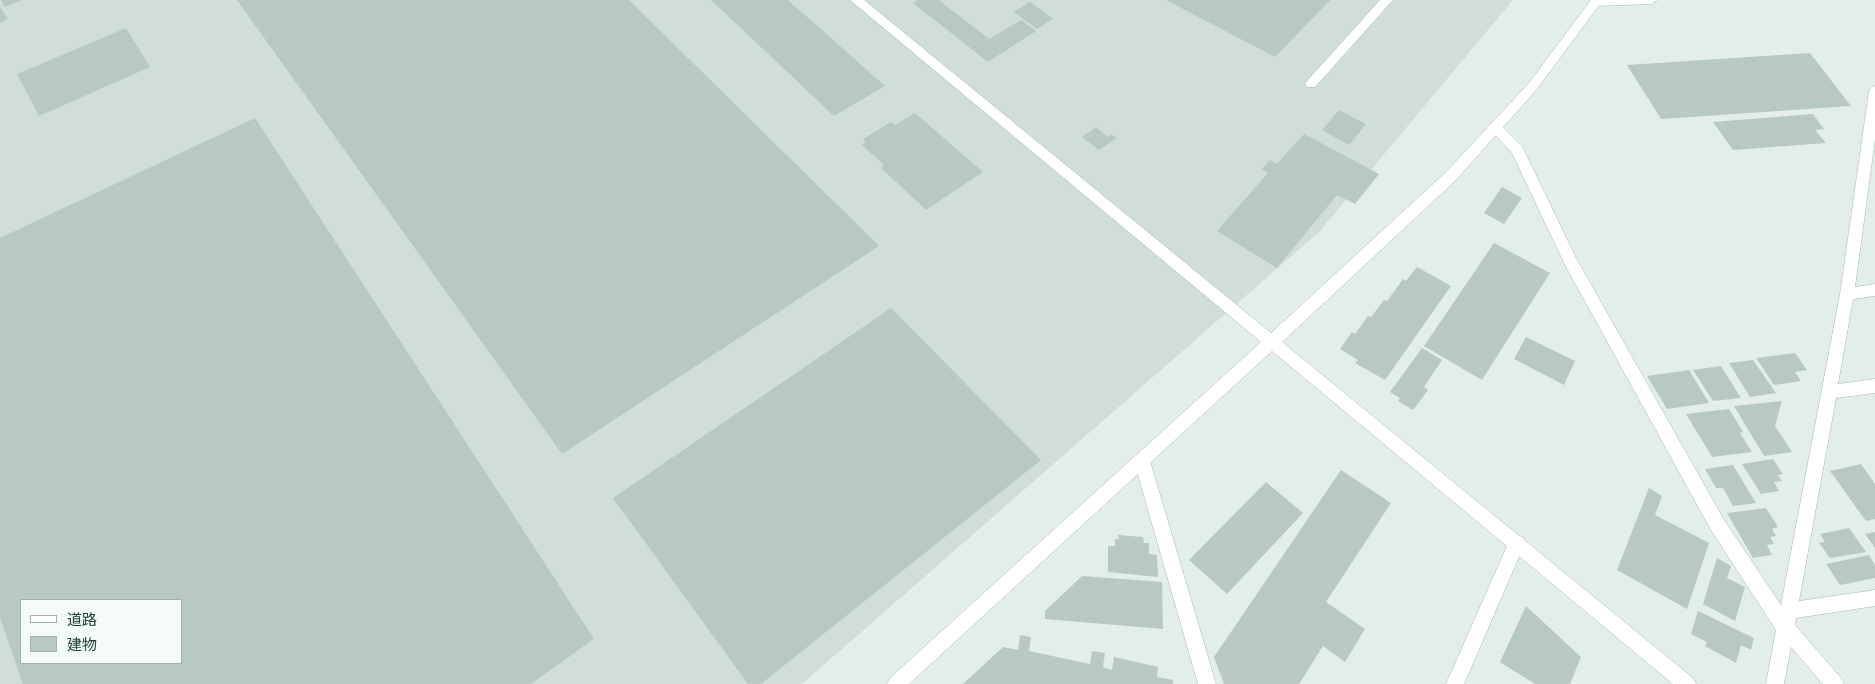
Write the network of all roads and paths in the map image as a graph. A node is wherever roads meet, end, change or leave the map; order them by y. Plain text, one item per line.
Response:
1 (856, 0) edge
2 (1387, 0) edge
3 (1651, 0) edge
4 (1596, 1) edge
5 (1311, 84) dead end
6 (1875, 92) edge
7 (1496, 128) junction
8 (1875, 290) edge
9 (1846, 294) junction
10 (1272, 342) junction
11 (1875, 386) edge
12 (1829, 392) junction
13 (1142, 462) junction
14 (1517, 544) junction
15 (1875, 598) edge
16 (1786, 619) junction
17 (896, 684) edge
18 (1208, 684) edge
19 (1455, 684) edge
20 (1687, 684) edge
21 (1775, 684) edge
22 (1835, 684) edge

1 - 10 street
2 - 5 street
3 - 4 street
4 - 7 street
6 - 9 street
7 - 10 street
7 - 16 street
8 - 9 street
9 - 12 street
10 - 13 street
10 - 14 street
11 - 12 street
12 - 16 street
13 - 17 street
13 - 18 street
14 - 19 street
14 - 20 street
15 - 16 street
16 - 21 street
16 - 22 street

